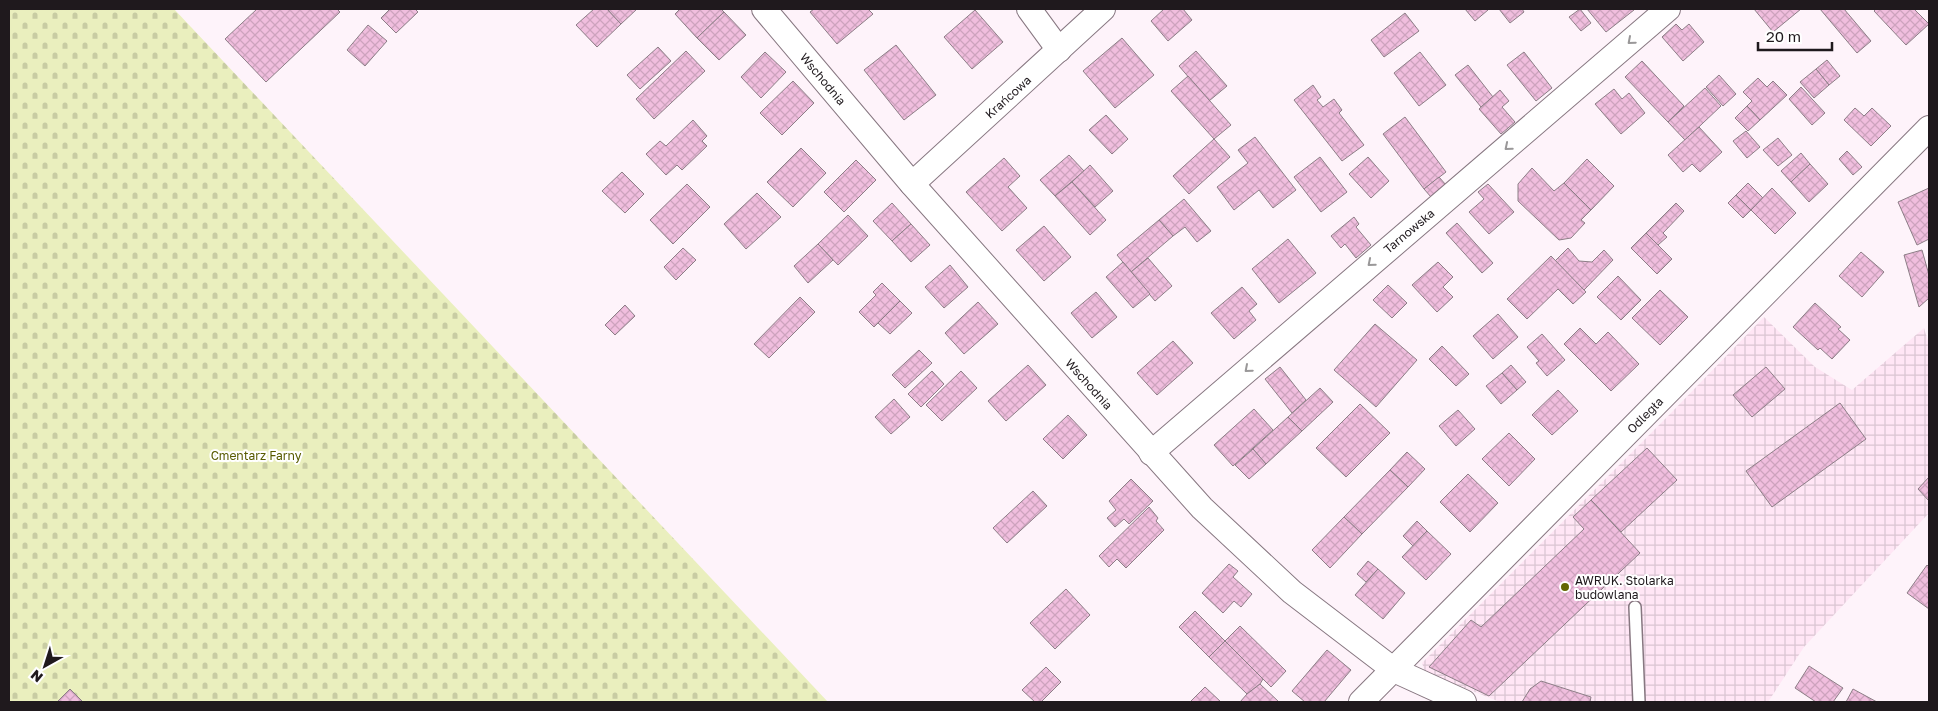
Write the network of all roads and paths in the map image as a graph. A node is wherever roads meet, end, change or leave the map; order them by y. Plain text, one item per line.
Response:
1 (764, 9) edge
2 (1029, 9) edge
3 (1103, 9) edge
4 (1668, 9) edge
5 (1059, 50) junction
6 (1929, 128) edge
7 (912, 184) junction
8 (1150, 453) junction
9 (1635, 607) dead end
10 (1394, 670) junction
11 (1361, 702) edge
12 (1464, 702) edge
13 (1639, 702) edge

1 - 7 street, Wschodnia
2 - 5 street
3 - 5 street, Krańcowa
4 -> 8 street, Tarnowska
5 - 7 street, Krańcowa
6 - 10 street, Odległa
7 - 8 street, Wschodnia
8 - 10 street, Wschodnia
9 - 13 lane
10 - 11 street, Odległa
10 - 12 street, Wschodnia

